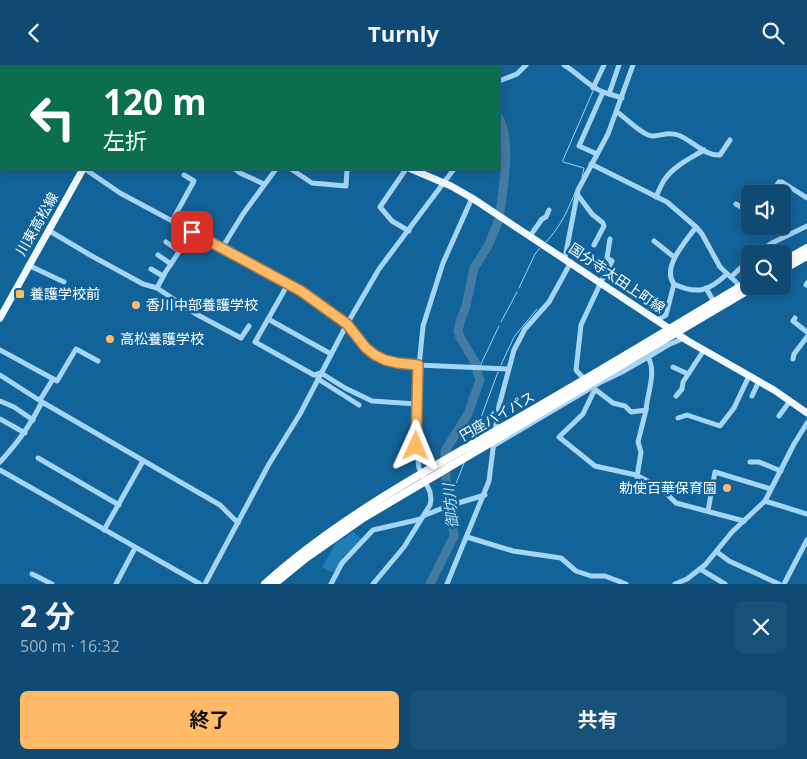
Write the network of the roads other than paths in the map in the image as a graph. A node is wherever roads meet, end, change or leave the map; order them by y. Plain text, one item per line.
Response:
1 (526, 65) edge
2 (564, 65) edge
3 (604, 65) edge
4 (619, 65) edge
5 (633, 65) edge
6 (500, 81) edge
7 (593, 88) junction
8 (603, 92) junction
9 (609, 94) junction
10 (622, 98) junction
11 (617, 112) junction
12 (730, 140) dead end
13 (704, 150) junction
14 (597, 154) junction
15 (591, 164) junction
16 (83, 170) edge
17 (86, 170) edge
18 (236, 170) edge
19 (275, 170) edge
20 (292, 170) edge
21 (347, 170) edge
22 (405, 170) edge
23 (413, 170) edge
24 (453, 170) edge
25 (184, 175) dead end
26 (443, 182) junction
27 (264, 184) junction
28 (791, 188) edge
29 (577, 194) junction
30 (472, 197) junction
31 (656, 197) junction
32 (807, 198) edge
33 (736, 204) dead end
34 (741, 207) edge
35 (548, 210) dead end
36 (172, 221) junction
37 (807, 226) edge
38 (696, 227) junction
39 (48, 230) junction
40 (408, 231) junction
41 (192, 232) junction
42 (530, 235) junction
43 (610, 239) dead end
44 (654, 241) dead end
45 (166, 242) dead end
46 (594, 245) dead end
47 (769, 245) edge
48 (222, 248) junction
49 (807, 248) edge
50 (179, 251) junction
51 (158, 255) dead end
52 (807, 256) edge
53 (674, 257) junction
54 (791, 257) edge
55 (568, 260) junction
56 (171, 264) junction
57 (28, 265) junction
58 (791, 265) edge
59 (741, 266) edge
60 (151, 269) dead end
61 (729, 275) junction
62 (163, 276) junction
63 (64, 282) dead end
64 (601, 282) junction
65 (288, 284) junction
66 (674, 284) junction
67 (158, 288) junction
68 (706, 288) junction
69 (739, 288) joint
70 (741, 294) edge
71 (714, 303) junction
72 (0, 318) edge
73 (795, 318) dead end
74 (268, 319) junction
75 (657, 320) junction
76 (347, 324) junction
77 (249, 326) dead end
78 (673, 331) junction
79 (807, 332) edge
80 (807, 337) edge
81 (684, 339) junction
82 (0, 350) edge
83 (704, 350) junction
84 (331, 354) junction
85 (648, 357) junction
86 (792, 359) dead end
87 (98, 361) dead end
88 (418, 365) junction
89 (673, 367) dead end
90 (508, 369) junction
91 (321, 373) junction
92 (688, 374) junction
93 (0, 375) edge
94 (749, 376) junction
95 (54, 379) junction
96 (318, 379) junction
97 (584, 379) junction
98 (759, 381) junction
99 (676, 396) dead end
100 (752, 396) dead end
101 (0, 401) edge
102 (41, 401) junction
103 (790, 401) junction
104 (416, 404) junction
105 (359, 405) dead end
106 (646, 410) junction
107 (807, 413) edge
108 (779, 416) dead end
109 (0, 419) edge
110 (678, 419) dead end
111 (33, 420) junction
112 (807, 423) edge
113 (495, 431) junction
114 (25, 433) junction
115 (493, 443) junction
116 (38, 458) dead end
117 (143, 461) junction
118 (750, 461) dead end
119 (0, 462) edge
120 (781, 471) junction
121 (1, 472) edge
122 (423, 477) junction
123 (637, 477) junction
124 (771, 489) junction
125 (485, 495) junction
126 (765, 501) junction
127 (119, 505) junction
128 (708, 511) junction
129 (807, 514) edge
130 (422, 518) junction
131 (744, 521) junction
132 (238, 523) junction
133 (104, 530) junction
134 (467, 537) junction
135 (807, 540) edge
136 (135, 548) junction
137 (718, 552) junction
138 (700, 569) junction
139 (32, 574) dead end
140 (52, 584) edge
141 (116, 584) edge
142 (200, 584) edge
143 (205, 584) edge
144 (265, 584) edge
145 (274, 584) edge
146 (331, 584) edge
147 (373, 584) edge
148 (447, 584) edge
149 (626, 584) edge
150 (675, 584) edge
151 (725, 584) edge
152 (780, 584) edge
153 (784, 584) edge

1 - 6 street
2 - 7 street
3 - 7 street
4 - 9 street
5 - 10 street
7 - 8 street
8 - 9 street
8 - 14 street
9 - 10 street
10 - 11 street
11 - 13 street
11 - 14 street
12 - 13 street
13 - 31 street
14 - 15 street
15 - 29 street
15 - 31 street
16 - 39 main road, 川東高松線
17 - 36 street
18 - 27 street
19 - 27 street
20 - 21 street
22 - 40 street
23 - 26 main road, 国分寺太田上町線
24 - 26 street
25 - 36 street
26 - 30 main road, 国分寺太田上町線
26 - 40 street
27 - 48 street
28 - 32 street
29 - 46 street
29 - 55 street
30 - 42 main road, 国分寺太田上町線
30 - 88 street
31 - 38 street
33 - 34 street
35 - 42 street
36 - 41 street
37 - 47 street
38 - 53 street
38 - 61 street
39 - 57 main road, 川東高松線
39 - 67 street
40 - 76 street
41 - 48 street
41 - 50 street
42 - 55 main road, 国分寺太田上町線
43 - 64 street
44 - 53 street
45 - 50 street
48 - 65 street
49 - 54 highway
50 - 56 street
51 - 56 street
52 - 58 highway
53 - 66 street
55 - 64 main road, 国分寺太田上町線
55 - 90 street
56 - 62 street
57 - 63 street
57 - 72 main road, 川東高松線
59 - 61 street
60 - 62 street
61 - 68 street
61 - 69 street
62 - 67 street
64 - 75 main road, 国分寺太田上町線
64 - 97 street
65 - 74 street
65 - 76 street
66 - 68 street
66 - 75 street
67 - 77 street
68 - 71 street
69 - 71 highway, 円座バイパス
70 - 78 highway, 円座バイパス
71 - 78 highway, 円座バイパス
73 - 79 street
74 - 84 street
74 - 91 street
75 - 78 main road, 国分寺太田上町線
76 - 84 street
76 - 88 street
78 - 81 main road, 国分寺太田上町線
78 - 97 highway, 円座バイパス
78 - 115 highway, 円座バイパス
80 - 86 street
81 - 83 main road, 国分寺太田上町線
81 - 85 street
82 - 95 street
83 - 92 street
83 - 94 main road, 国分寺太田上町線
84 - 91 street
85 - 106 street
85 - 115 street
87 - 95 street
88 - 90 street
88 - 104 street
89 - 92 street
90 - 113 street
91 - 96 street
91 - 104 street
92 - 99 street
93 - 102 street
94 - 98 main road, 国分寺太田上町線
94 - 110 street
95 - 102 street
96 - 105 street
96 - 132 street
97 - 113 highway, 円座バイパス
98 - 100 street
98 - 103 main road, 国分寺太田上町線
101 - 111 street
102 - 111 street
102 - 117 street
103 - 107 main road, 国分寺太田上町線
103 - 108 street
104 - 122 street
106 - 123 street
106 - 123 street
109 - 114 street
111 - 114 street
112 - 120 street
113 - 115 street
113 - 122 highway, 円座バイパス
114 - 119 street
115 - 122 highway, 円座バイパス
115 - 125 street
116 - 127 street
117 - 127 street
117 - 132 street
118 - 120 street
120 - 124 street
121 - 133 street
122 - 130 street
122 - 144 highway, 円座バイパス
122 - 145 highway, 円座バイパス
123 - 128 street
124 - 126 street
124 - 128 street
125 - 130 street
125 - 134 street
126 - 129 street
126 - 131 street
127 - 133 street
128 - 131 street
130 - 146 street
130 - 147 street
131 - 137 street
132 - 143 street
133 - 136 street
134 - 148 street
134 - 149 street
135 - 153 street
136 - 141 street
136 - 142 street
137 - 138 street
137 - 152 street
138 - 150 street
138 - 151 street
139 - 140 street

